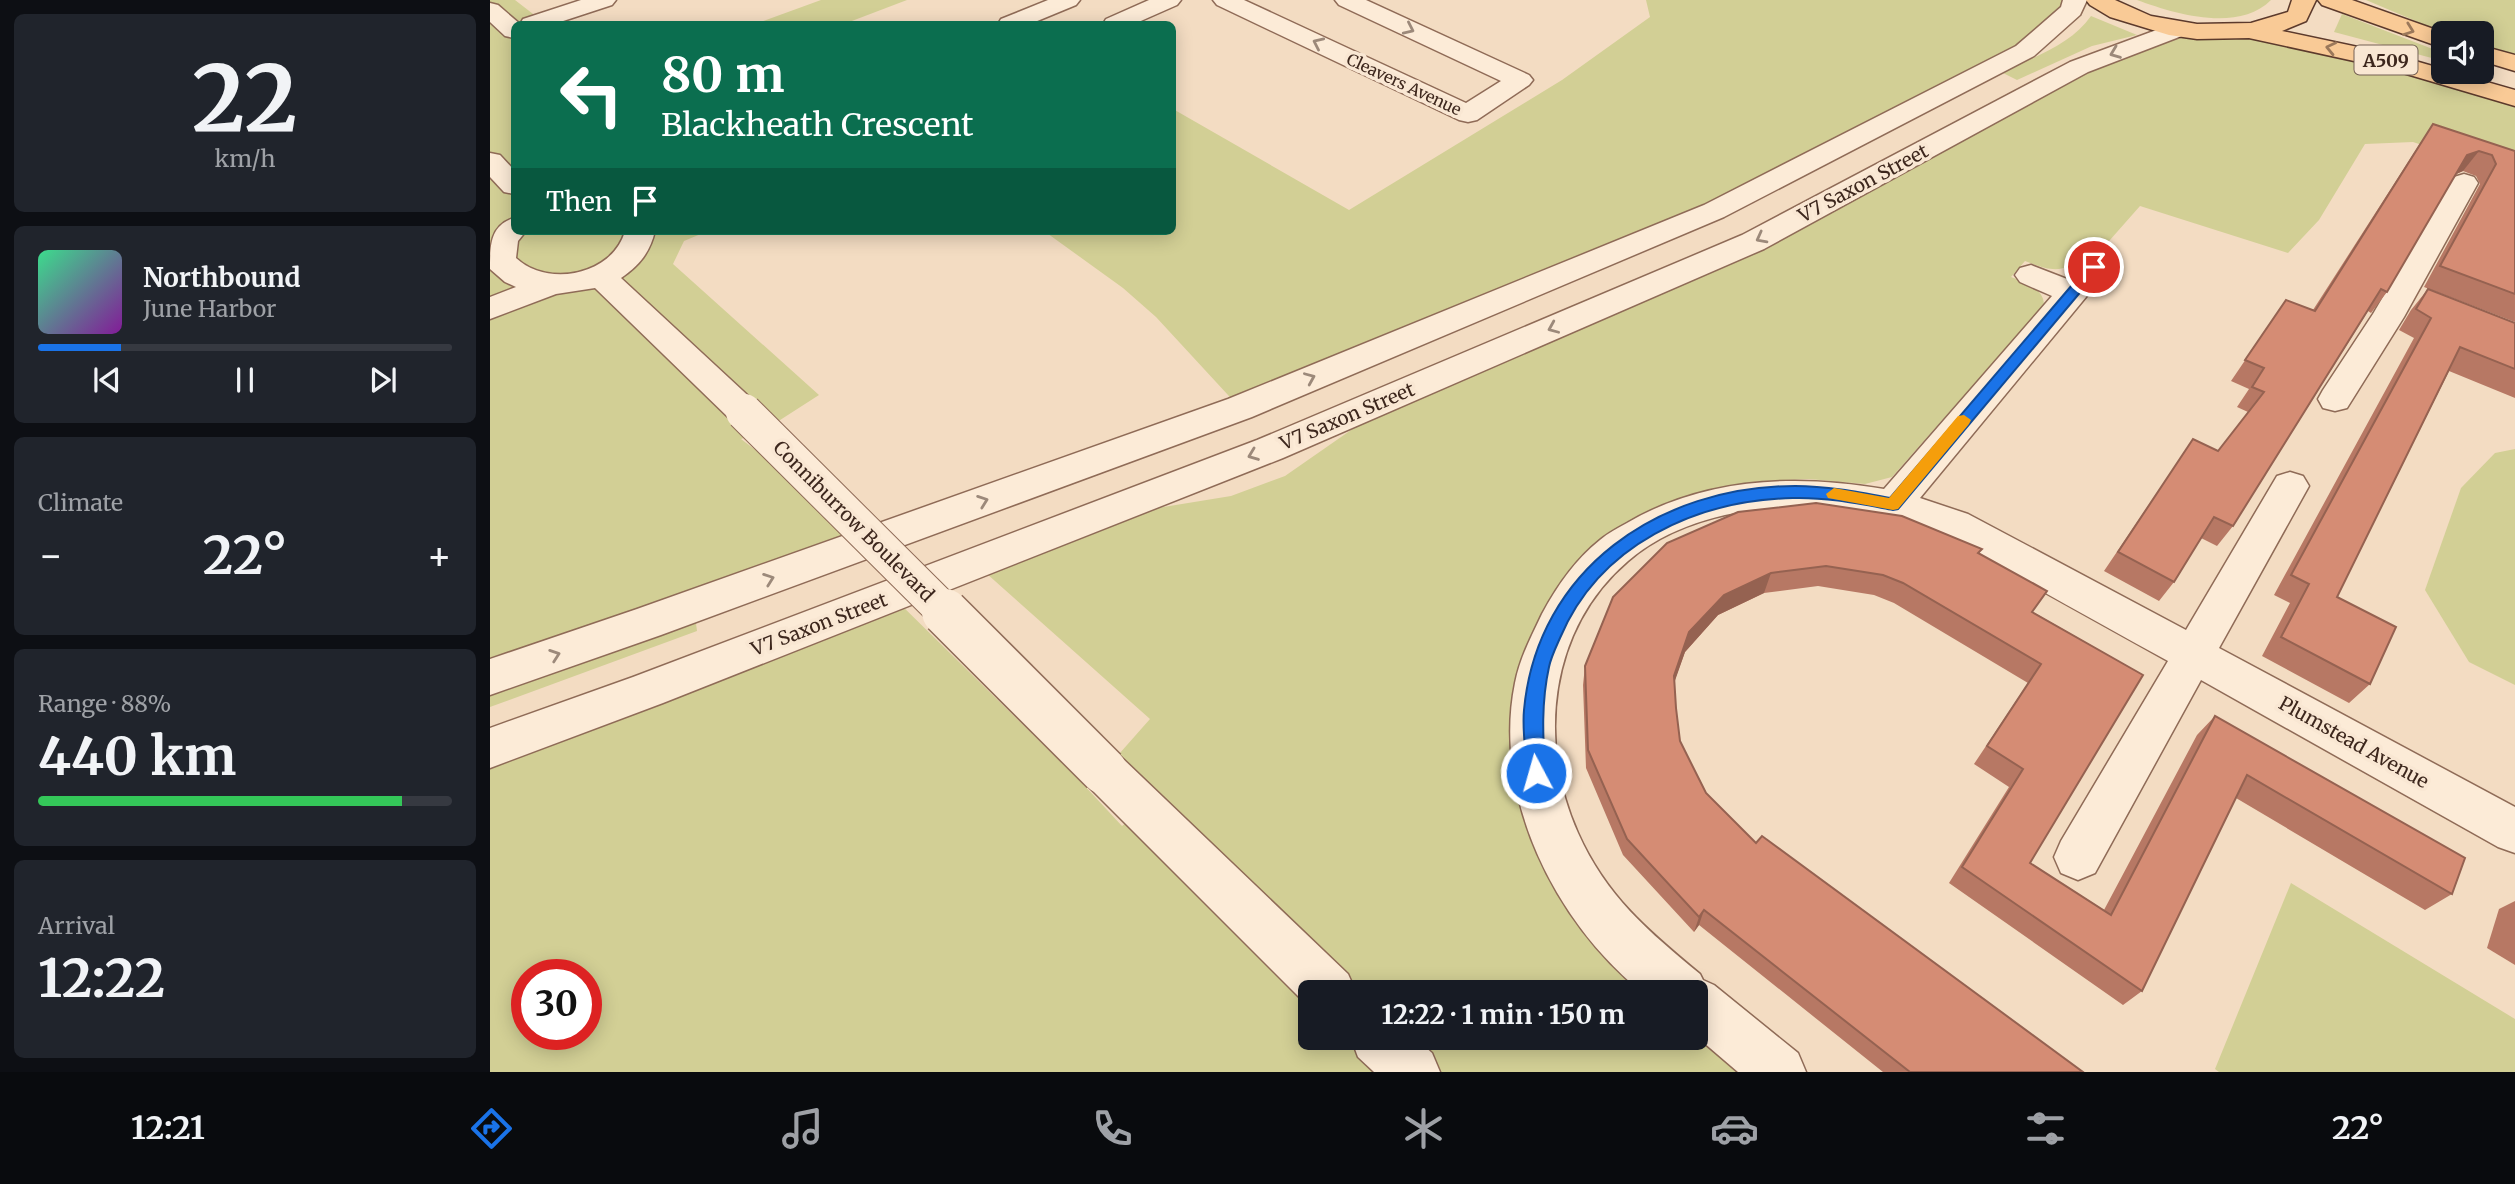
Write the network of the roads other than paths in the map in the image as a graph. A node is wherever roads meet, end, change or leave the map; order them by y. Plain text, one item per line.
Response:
1 (604, 0) edge
2 (1068, 0) edge
3 (1169, 0) edge
4 (1225, 0) edge
5 (1347, 0) edge
6 (2075, 0) edge
7 (2098, 0) edge
8 (2304, 0) edge
9 (2330, 0) edge
10 (490, 10) edge
11 (542, 21) edge
12 (1017, 21) edge
13 (1122, 21) edge
14 (511, 28) edge
15 (2178, 29) junction
16 (2254, 32) junction
17 (2431, 37) edge
18 (2494, 57) edge
19 (2515, 63) edge
20 (2515, 98) edge
21 (490, 161) edge
22 (511, 183) edge
23 (2464, 183) edge
24 (648, 235) edge
25 (503, 237) edge
26 (2031, 275) dead end
27 (601, 276) junction
28 (550, 285) junction
29 (490, 309) edge
30 (2335, 399) dead end
31 (2290, 486) dead end
32 (1893, 504) junction
33 (2194, 654) junction
34 (490, 677) edge
35 (490, 748) edge
36 (2515, 831) edge
37 (2078, 857) dead end
38 (1318, 980) edge
39 (1668, 980) edge
40 (1708, 1013) edge
41 (1390, 1050) edge
42 (1413, 1072) edge
43 (1779, 1072) edge

1 - 11 street
2 - 12 street
3 - 13 street
5 -> 4 street, Cleavers Avenue
34 -> 6 street
7 - 15 main road, A509
8 - 16 main road, A509
9 -> 17 main road, A509
10 - 14 street
15 - 16 main road, A509
15 -> 35 street, V7 Saxon Street
20 -> 16 main road, A509
18 - 19 main road
21 - 22 street
23 - 30 street
24 - 27 street
25 - 28 street
26 - 32 street
27 - 28 street
27 - 38 street, Conniburrow Boulevard, bridge
28 - 29 street
31 - 33 street
32 - 33 street, Plumstead Avenue
32 - 39 street, Plumstead Avenue
33 - 36 street, Plumstead Avenue
33 - 37 street
40 - 43 street
41 - 42 street

